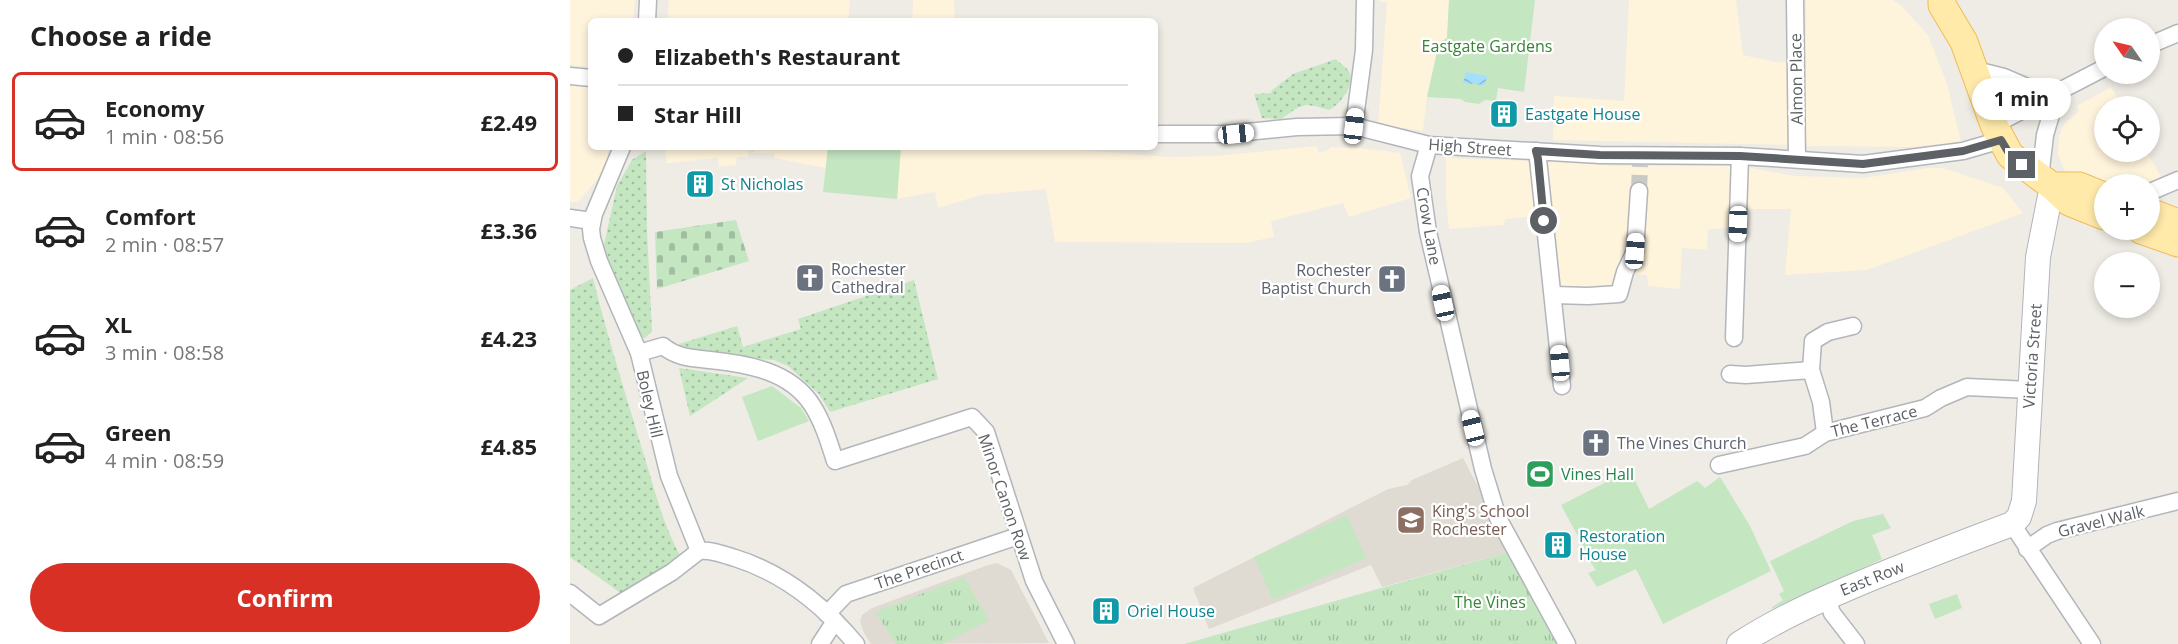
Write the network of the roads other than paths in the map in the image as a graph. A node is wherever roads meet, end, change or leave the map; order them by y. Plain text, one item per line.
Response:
1 (648, 0) edge
2 (1365, 0) edge
3 (1795, 0) edge
4 (1934, 2) edge
5 (647, 18) edge
6 (2178, 33) edge
7 (2160, 41) edge
8 (1976, 70) junction
9 (2094, 73) edge
10 (570, 76) edge
11 (588, 78) edge
12 (2058, 91) junction
13 (1354, 126) junction
14 (1998, 132) junction
15 (1158, 134) edge
16 (1429, 145) junction
17 (621, 150) edge
18 (1536, 151) junction
19 (1740, 156) junction
20 (1797, 159) junction
21 (2178, 180) edge
22 (2046, 182) junction
23 (2160, 188) edge
24 (1639, 191) tunnel mouth
25 (2094, 192) edge
26 (2094, 212) edge
27 (2160, 217) edge
28 (570, 218) edge
29 (592, 221) junction
30 (2178, 223) edge
31 (2160, 237) edge
32 (2178, 243) edge
33 (1553, 295) junction
34 (1853, 326) dead end
35 (1734, 338) dead end
36 (639, 352) junction
37 (1811, 370) junction
38 (1730, 374) dead end
39 (1562, 386) dead end
40 (2029, 390) junction
41 (1826, 433) junction
42 (1719, 465) dead end
43 (2178, 501) edge
44 (2012, 524) junction
45 (1018, 536) junction
46 (2027, 549) junction
47 (699, 551) junction
48 (570, 593) edge
49 (1827, 597) junction
50 (831, 617) junction
51 (820, 644) edge
52 (856, 644) edge
53 (1066, 644) edge
54 (1566, 644) edge
55 (1739, 644) edge
56 (1856, 644) edge
57 (2092, 644) edge

1 - 5 street
2 - 13 street
3 - 20 street, Almon Place
4 - 8 main road
6 - 7 street
8 - 12 street
8 - 14 main road
9 - 12 street, High Street
10 - 11 street
12 - 14 street, High Street
12 - 22 street
13 - 15 street, High Street
13 - 16 street, High Street
14 - 20 street, High Street
14 - 22 main road
16 - 18 street, High Street
16 - 54 street, Crow Lane
17 - 29 street
18 - 19 street, High Street
18 - 33 street
19 - 20 street, High Street
19 - 35 street
21 - 23 street
22 - 25 main road
22 - 26 main road
22 - 40 main road, Victoria Street
24 - 33 street
27 - 30 main road
28 - 29 street
29 - 36 street, Boley Hill
31 - 32 main road
33 - 39 street
34 - 37 street
36 - 45 street, Minor Canon Row
36 - 47 street, Boley Hill
37 - 38 street
37 - 41 street
40 - 41 street, The Terrace
40 - 44 main road, Victoria Street
41 - 42 street, The Terrace
43 - 46 street, Gravel Walk
44 - 46 street
44 - 49 main road, East Row
45 - 50 street, The Precinct
45 - 53 street, Minor Canon Row
46 - 57 street
47 - 48 street
47 - 50 street
49 - 55 main road, East Row
49 - 56 street
50 - 51 street, The Precinct
50 - 52 street

